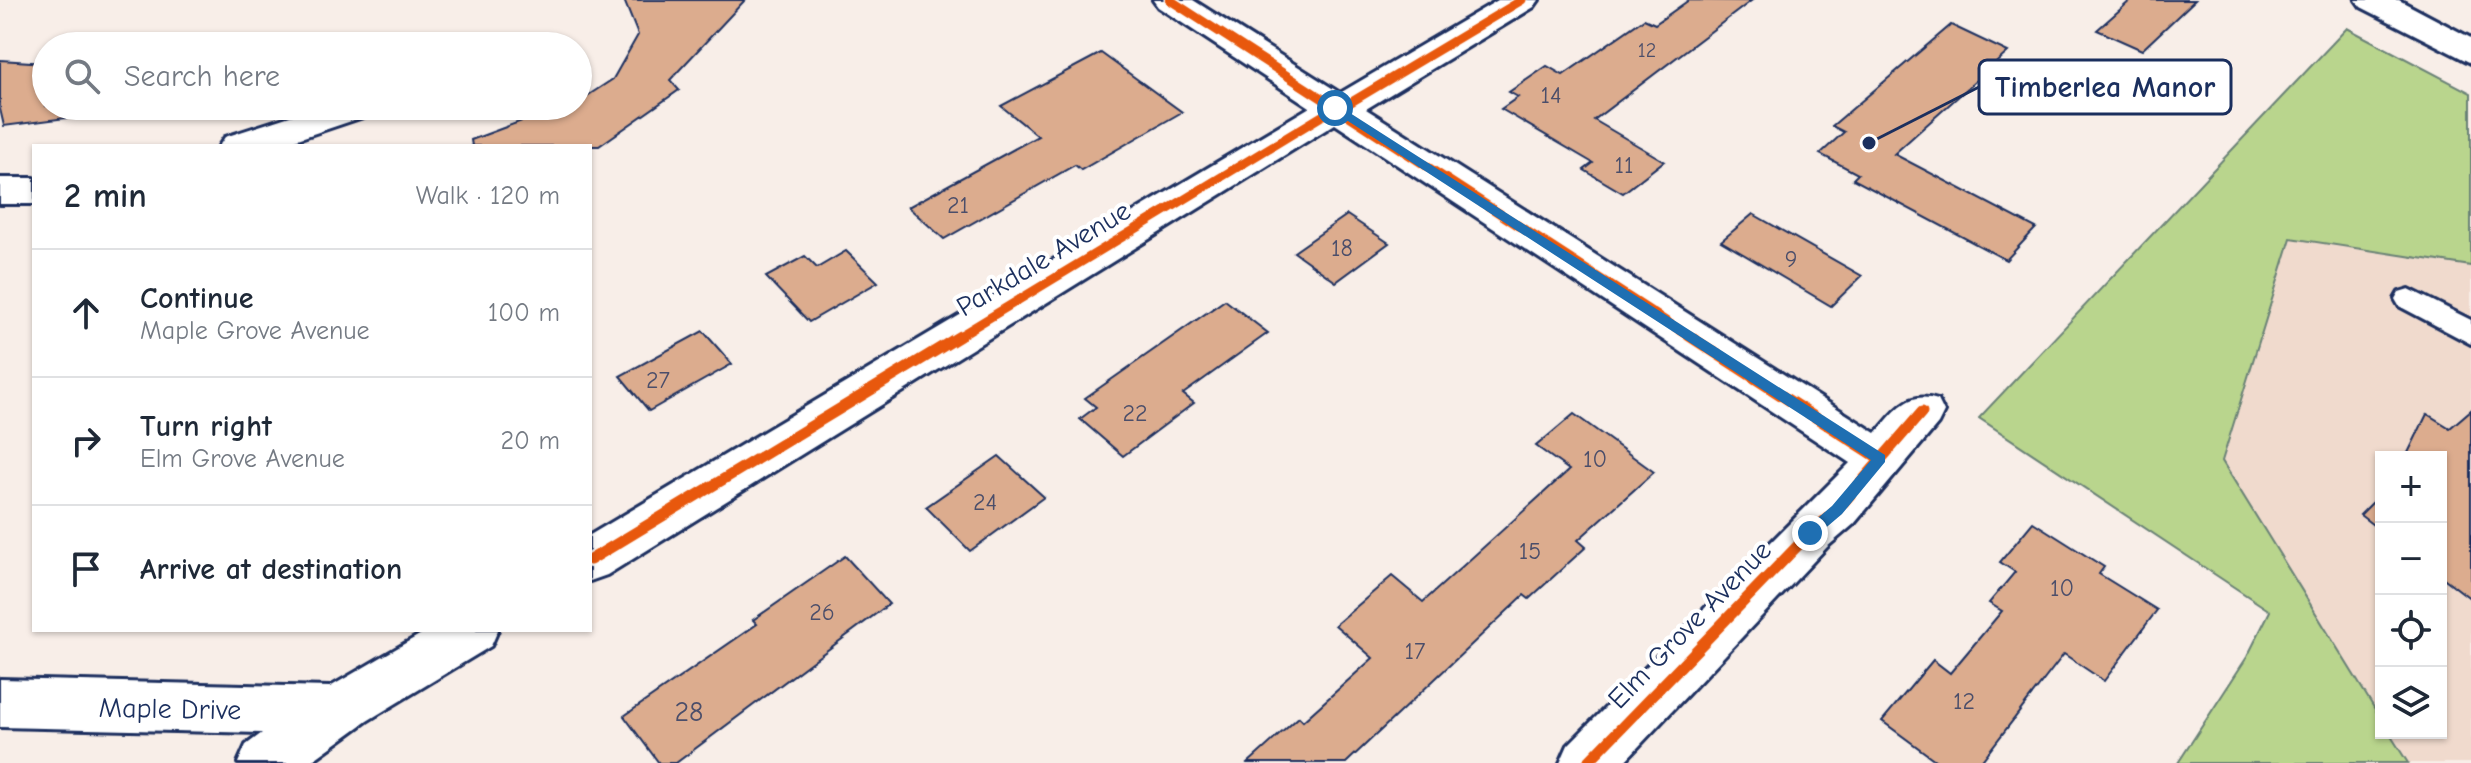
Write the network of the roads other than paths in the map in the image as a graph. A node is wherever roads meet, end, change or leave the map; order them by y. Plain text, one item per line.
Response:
1 (1170, 0) edge
2 (1522, 0) edge
3 (2373, 0) edge
4 (2471, 52) edge
5 (1335, 108) junction
6 (317, 120) edge
7 (244, 144) edge
8 (0, 191) edge
9 (32, 191) edge
10 (2409, 299) dead end
11 (2471, 333) edge
12 (1922, 412) dead end
13 (1880, 459) junction
14 (592, 559) edge
15 (470, 632) edge
16 (0, 703) edge
17 (340, 711) junction
18 (265, 763) edge
19 (1587, 763) edge

1 - 5 street
2 - 5 street, Parkdale Avenue
3 - 4 street
5 - 13 street
5 - 14 street, Parkdale Avenue
6 - 7 street
8 - 9 street
10 - 11 lane
12 - 13 street, Elm Grove Avenue
13 - 19 street, Elm Grove Avenue
15 - 17 street
16 - 17 street, Maple Drive
17 - 18 street

